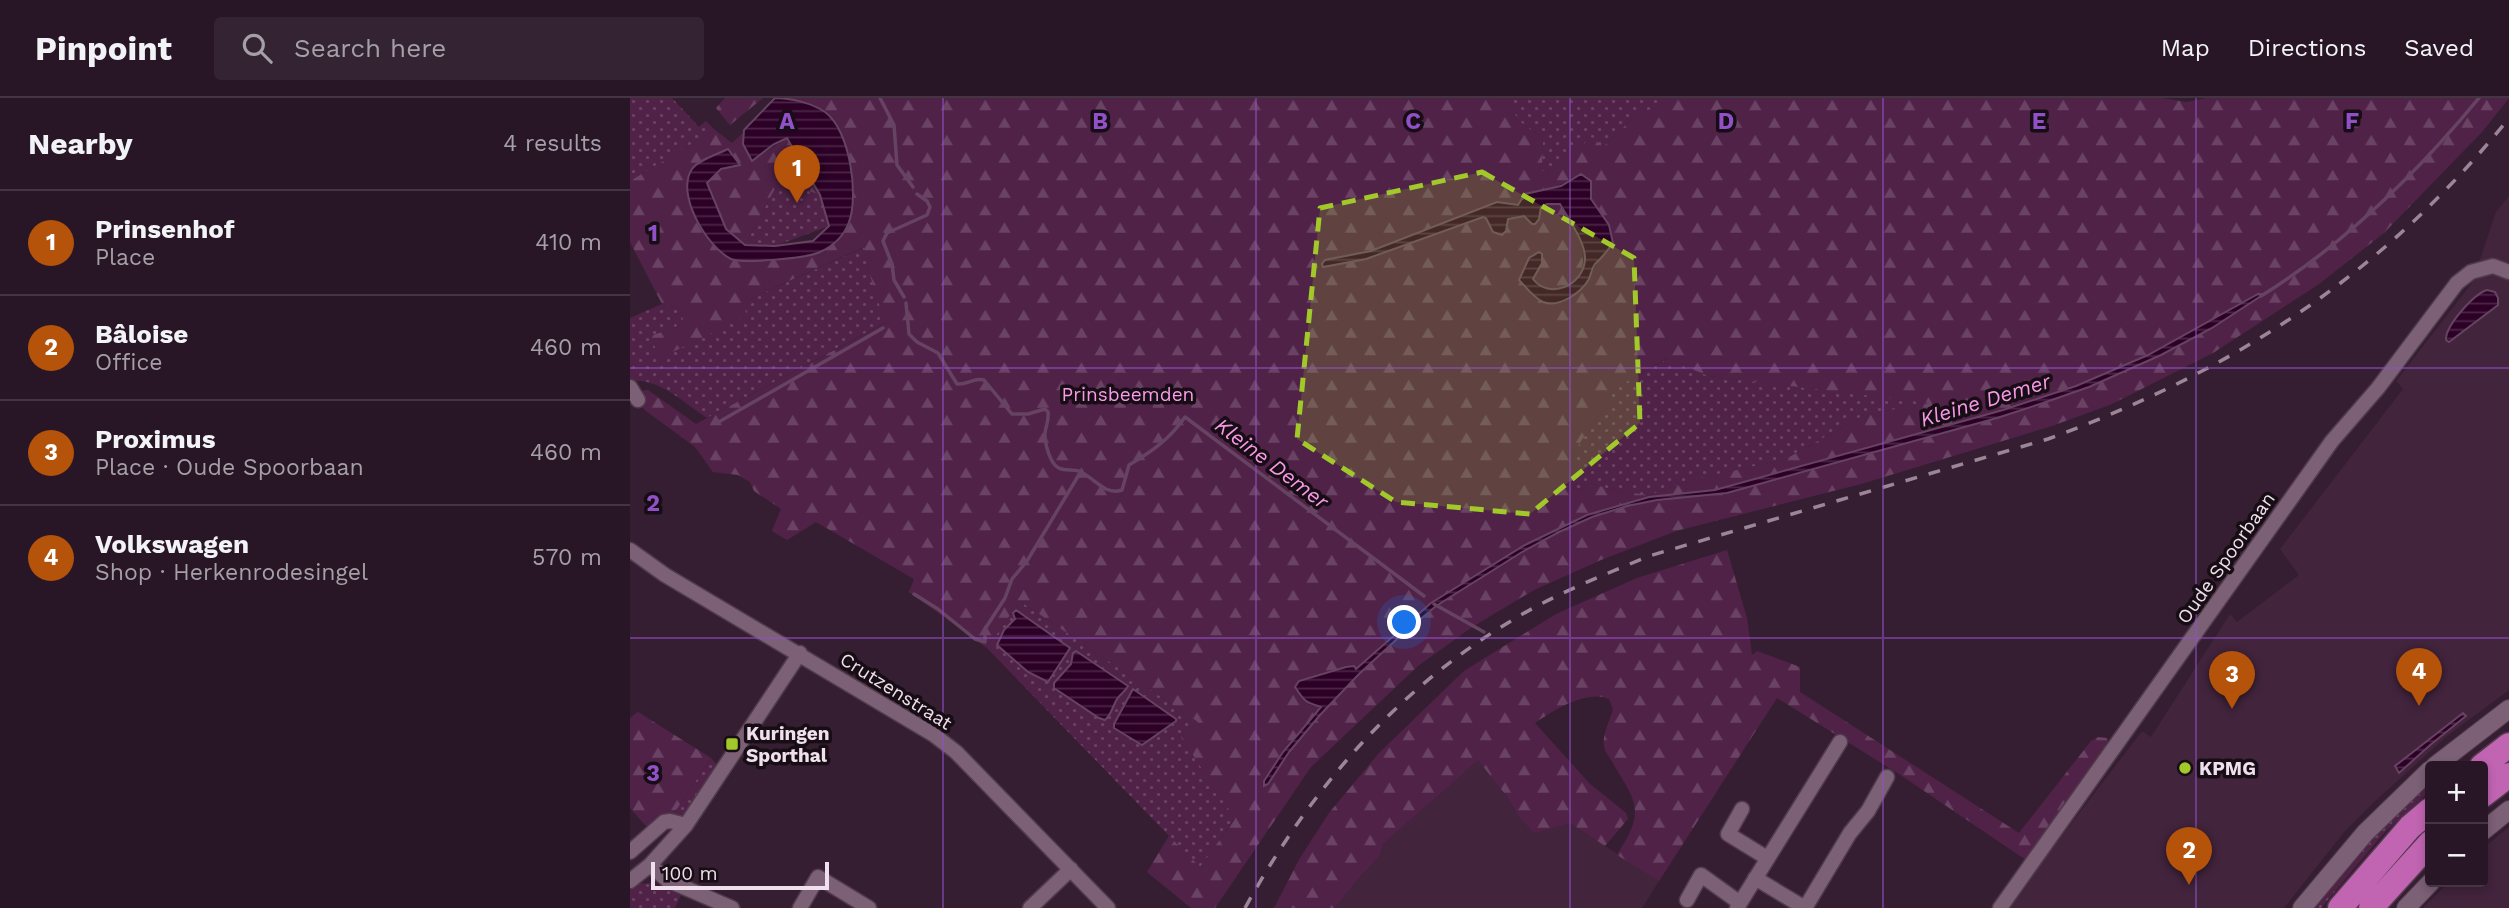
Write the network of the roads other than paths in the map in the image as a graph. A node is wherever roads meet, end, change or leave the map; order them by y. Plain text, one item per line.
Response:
1 (2509, 272) edge
2 (630, 550) edge
3 (800, 653) junction
4 (2509, 709) edge
5 (1840, 742) dead end
6 (2509, 745) edge
7 (2441, 761) edge
8 (2488, 761) edge
9 (2425, 775) edge
10 (2509, 775) edge
11 (1887, 777) dead end
12 (2488, 791) edge
13 (1742, 809) dead end
14 (2509, 810) edge
15 (2425, 814) edge
16 (686, 825) junction
17 (2488, 827) edge
18 (2425, 849) edge
19 (630, 852) edge
20 (1767, 858) junction
21 (649, 866) junction
22 (1071, 869) junction
23 (1755, 878) junction
24 (630, 881) edge
25 (2426, 887) edge
26 (1686, 900) dead end
27 (1738, 906) edge
28 (732, 908) edge
29 (800, 908) edge
30 (869, 908) edge
31 (1030, 908) edge
32 (1108, 908) edge
33 (1805, 908) edge
34 (2000, 908) edge
35 (2302, 908) edge
36 (2340, 908) edge
37 (2371, 908) edge
38 (2406, 908) edge

1 - 34 street, Oude Spoorbaan
2 - 3 street, Crutzenstraat
3 - 16 street
3 - 22 street, Crutzenstraat
4 - 7 street
5 - 20 street
6 - 8 highway
9 - 35 street
10 - 12 highway
11 - 33 street
13 - 20 street
14 - 17 street
15 - 36 highway
16 - 19 street
16 - 21 street
18 - 37 highway
20 - 23 street
21 - 24 street
21 - 28 street
22 - 31 street
22 - 32 street, Crutzenstraat
23 - 27 street
23 - 33 street
25 - 38 street
26 - 27 street
29 - 30 street

